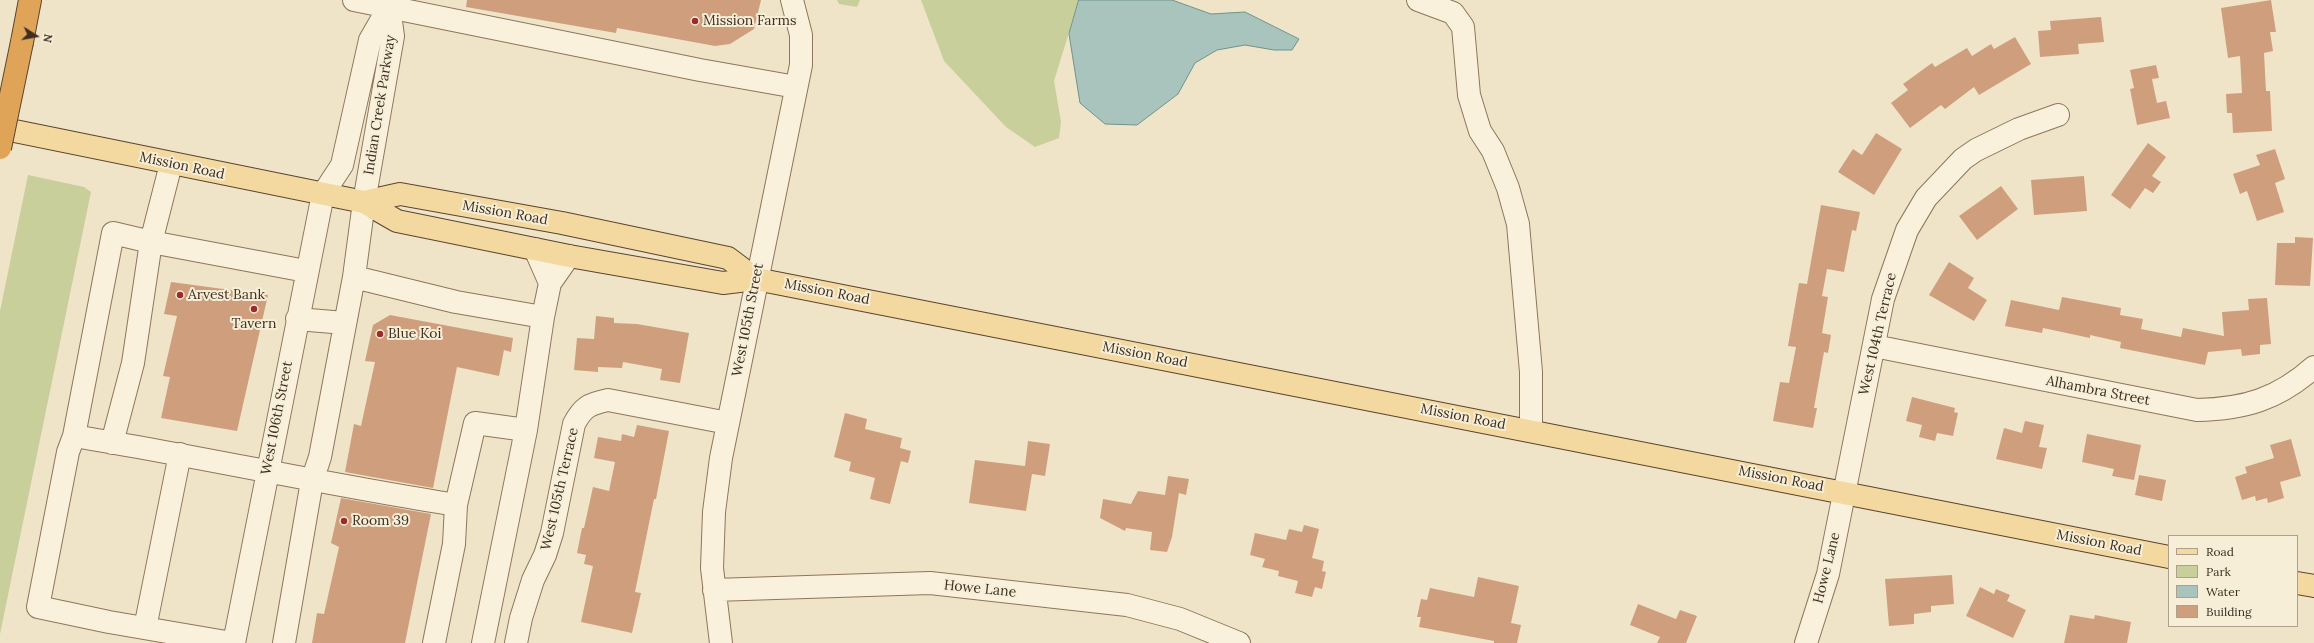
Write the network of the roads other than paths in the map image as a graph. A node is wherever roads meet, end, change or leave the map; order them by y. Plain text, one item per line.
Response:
1 (30, 0) edge
2 (354, 0) edge
3 (792, 0) edge
4 (1418, 0) edge
5 (390, 3) edge
6 (796, 87) junction
7 (2058, 115) dead end
8 (0, 128) edge
9 (0, 148) edge
10 (171, 164) junction
11 (323, 194) junction
12 (364, 202) junction
13 (151, 242) junction
14 (535, 249) junction
15 (569, 256) junction
16 (306, 271) junction
17 (354, 277) junction
18 (756, 279) junction
19 (550, 282) junction
20 (543, 317) junction
21 (297, 319) junction
22 (346, 323) junction
23 (1874, 346) junction
24 (2314, 367) edge
25 (728, 423) junction
26 (526, 430) junction
27 (1531, 430) junction
28 (74, 436) junction
29 (112, 442) junction
30 (180, 454) junction
31 (266, 473) junction
32 (312, 482) junction
33 (1845, 492) junction
34 (456, 505) junction
35 (2168, 557) edge
36 (2298, 583) edge
37 (2314, 586) edge
38 (714, 590) junction
39 (145, 628) junction
40 (233, 643) edge
41 (284, 643) edge
42 (434, 643) edge
43 (483, 643) edge
44 (516, 643) edge
45 (721, 643) edge
46 (1239, 643) edge
47 (1806, 643) edge

1 - 9 highway, bridge
2 - 5 street
3 - 6 street, West 105th Street
4 - 27 street
5 - 6 street
5 - 11 street, Indian Creek Parkway
5 - 12 street, Indian Creek Parkway
6 - 18 street, West 105th Street
7 - 23 street, West 104th Terrace
8 - 10 main road, Mission Road
10 - 11 main road, Mission Road
10 - 13 street
11 - 12 main road, Mission Road
11 - 16 street, West 106th Street
12 - 14 main road, Mission Road
12 - 17 street, Indian Creek Parkway
12 - 18 main road, Mission Road
13 - 16 street
13 - 28 street
13 - 29 street
14 - 15 main road, Mission Road
14 - 19 street
15 - 18 main road, Mission Road
15 - 19 street
16 - 21 street, West 106th Street
17 - 20 street
17 - 22 street, Indian Creek Parkway
18 - 25 street, West 105th Street
18 - 27 main road, Mission Road
19 - 20 street
20 - 26 street
21 - 22 street
21 - 31 street, West 106th Street
22 - 32 street, Indian Creek Parkway
23 - 24 street, Alhambra Street
23 - 33 street, West 104th Terrace
25 - 38 street, West 105th Street
25 - 44 street, West 105th Terrace
26 - 34 street
26 - 43 street
27 - 33 main road, Mission Road
28 - 29 street
28 - 39 street
29 - 30 street
30 - 31 street
30 - 39 street
31 - 32 street
31 - 40 street, West 106th Street
32 - 34 street
32 - 41 street, Indian Creek Parkway
33 - 35 main road, Mission Road
33 - 47 street, Howe Lane
34 - 42 street
36 - 37 main road
38 - 45 street, West 105th Street
38 - 46 street, Howe Lane
39 - 40 street

